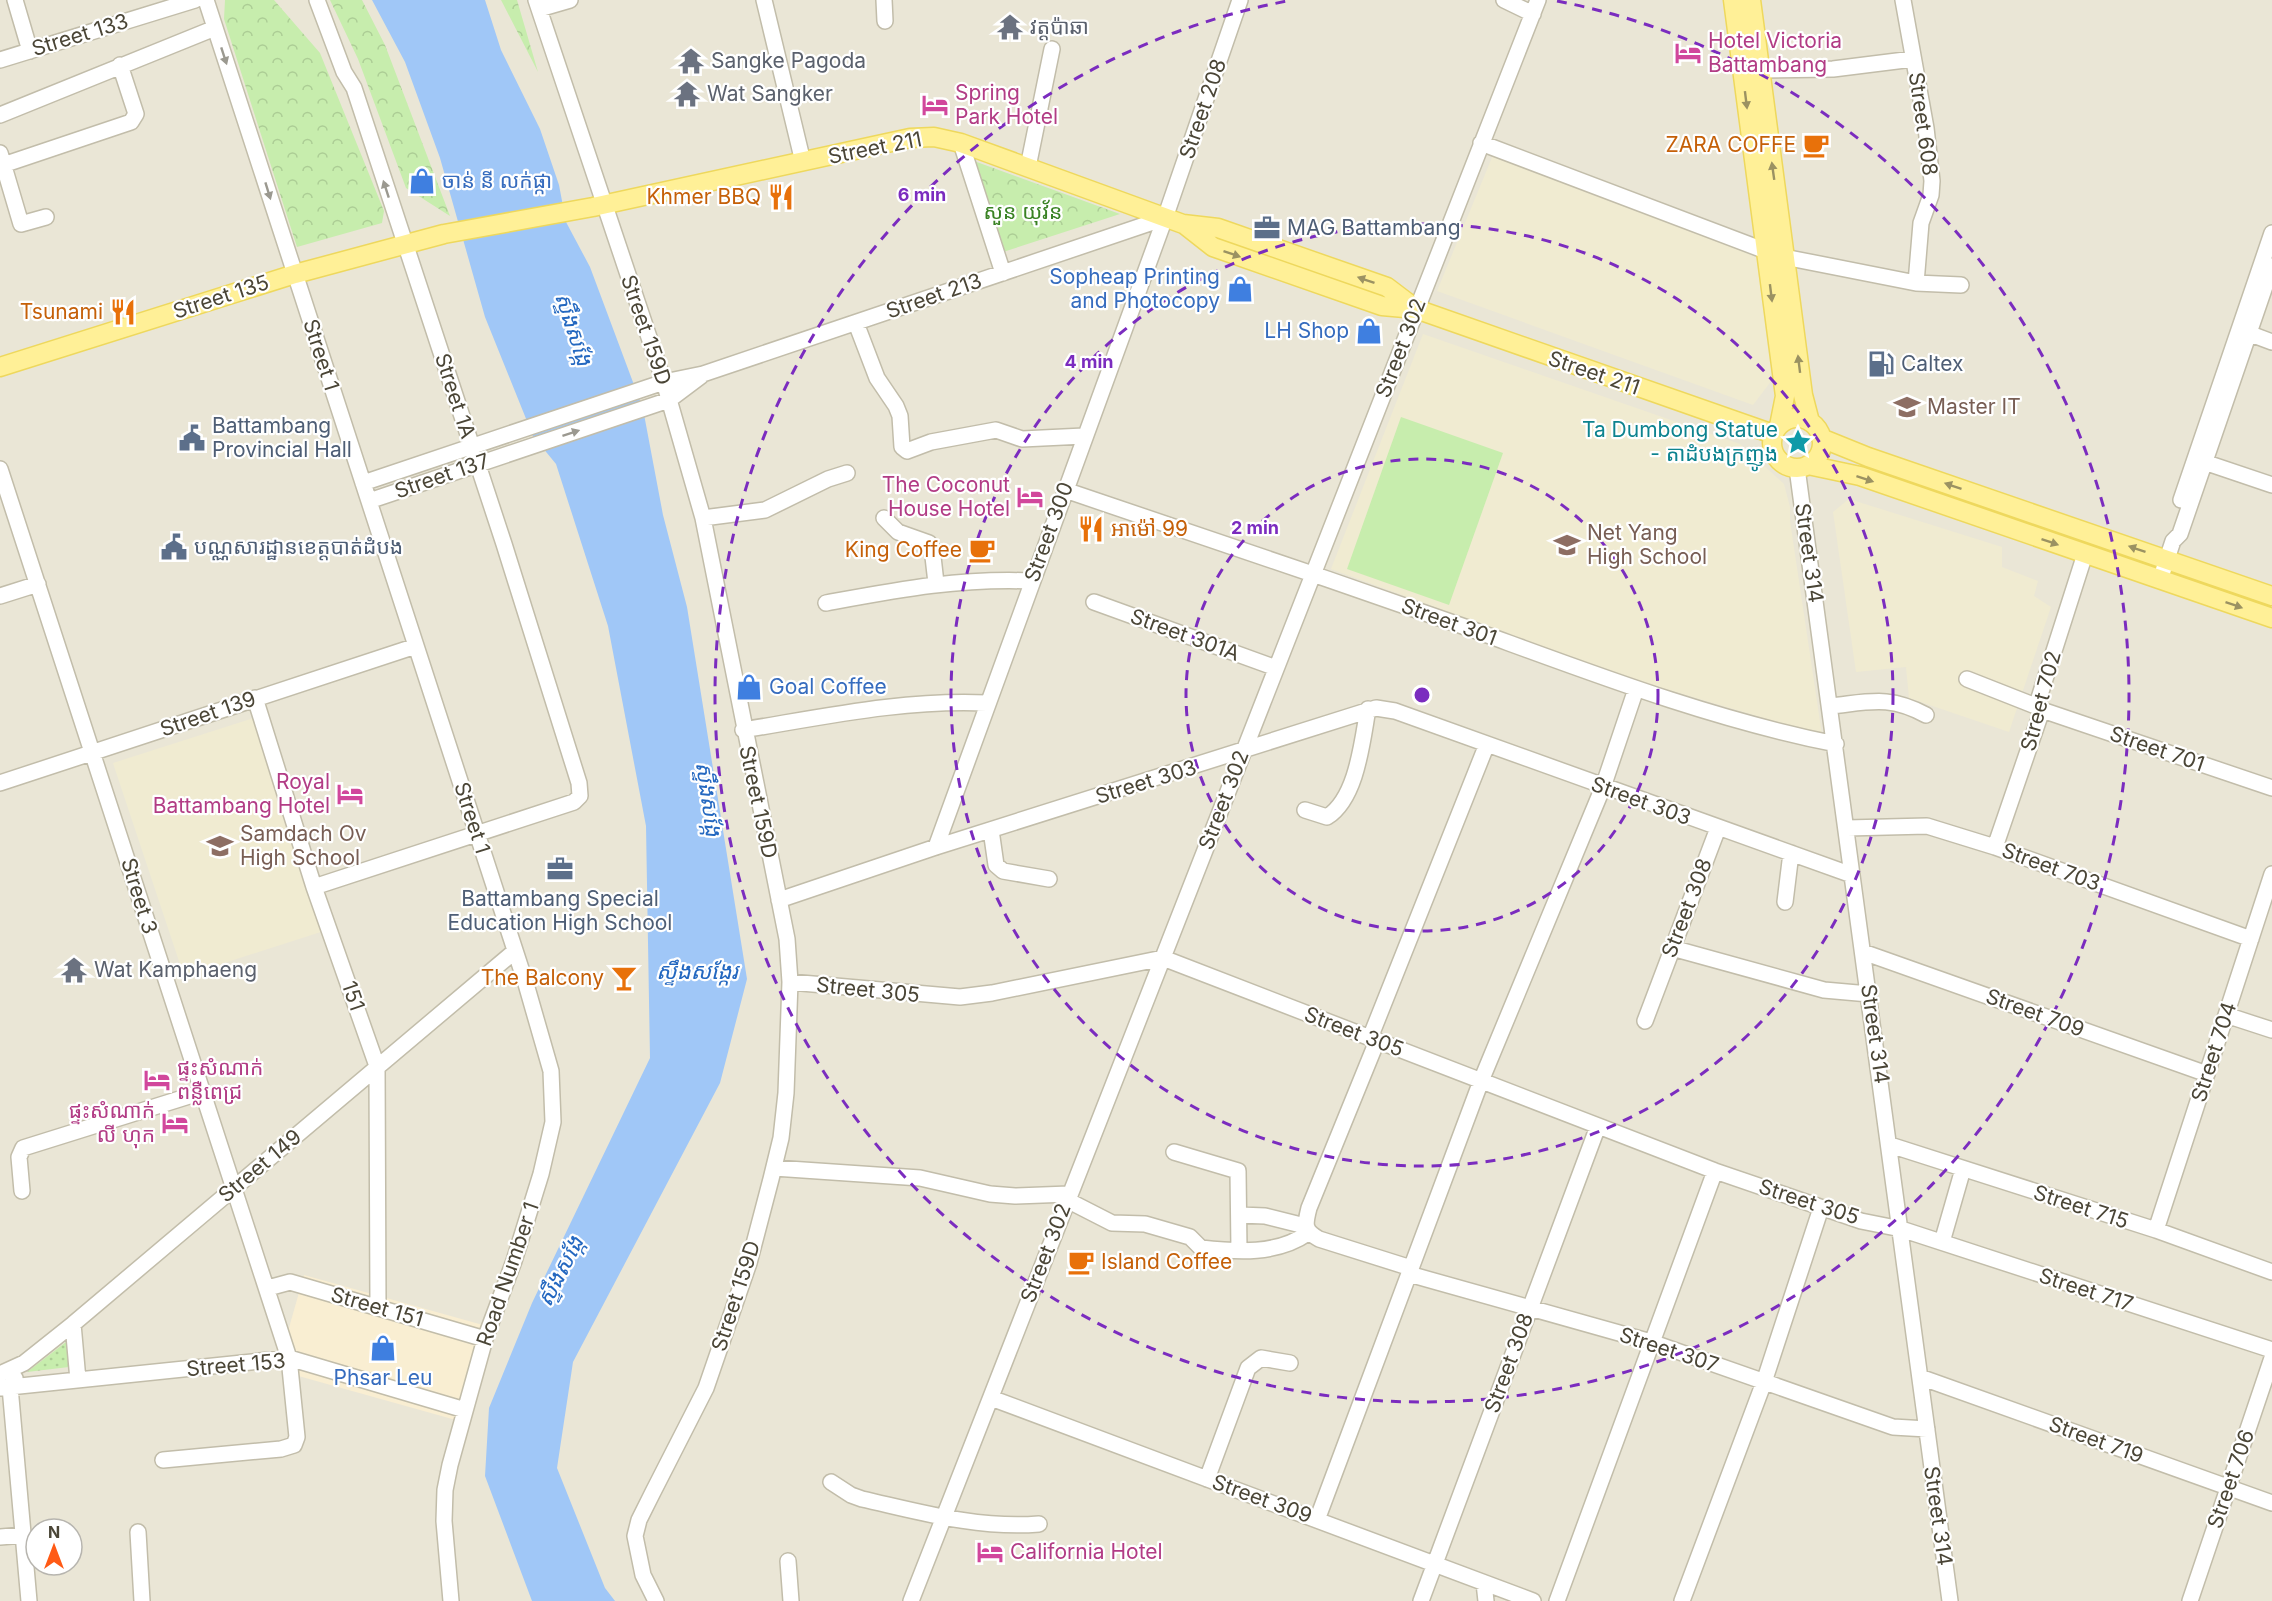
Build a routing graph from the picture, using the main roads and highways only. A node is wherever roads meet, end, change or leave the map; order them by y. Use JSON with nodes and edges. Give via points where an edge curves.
{"nodes":[{"id":1,"x":1733,"y":0,"type":"edge"},
{"id":2,"x":1751,"y":0,"type":"edge"},
{"id":3,"x":444,"y":234,"type":"joint"},
{"id":4,"x":0,"y":367,"type":"edge"},
{"id":5,"x":1810,"y":422,"type":"junction"},
{"id":6,"x":1776,"y":430,"type":"junction"},
{"id":7,"x":1821,"y":438,"type":"junction"},
{"id":8,"x":1803,"y":466,"type":"junction"},
{"id":9,"x":2272,"y":596,"type":"edge"},
{"id":10,"x":2272,"y":618,"type":"edge"}],
"edges":[{"from":1,"to":6,"type":"main road","one_way":true,"via":[[1785,396]]},
{"from":5,"to":2,"type":"main road","one_way":true,"via":[[1803,395]]},
{"from":3,"to":4,"type":"main road","name":"Street 135","via":[[295,274]]},
{"from":3,"to":6,"type":"main road","name":"Street 211","via":[[598,206],[910,138],[934,137],[961,143],[1183,224],[1218,228],[1387,287],[1416,309]]},
{"from":5,"to":6,"type":"main road","via":[[1790,419]]},
{"from":5,"to":7,"type":"main road"},
{"from":6,"to":8,"type":"main road","via":[[1774,454],[1784,464]]},
{"from":7,"to":8,"type":"main road","via":[[1820,451]]},
{"from":9,"to":7,"type":"main road","one_way":true},
{"from":8,"to":10,"type":"main road","one_way":true,"via":[[1860,477]]}]}
